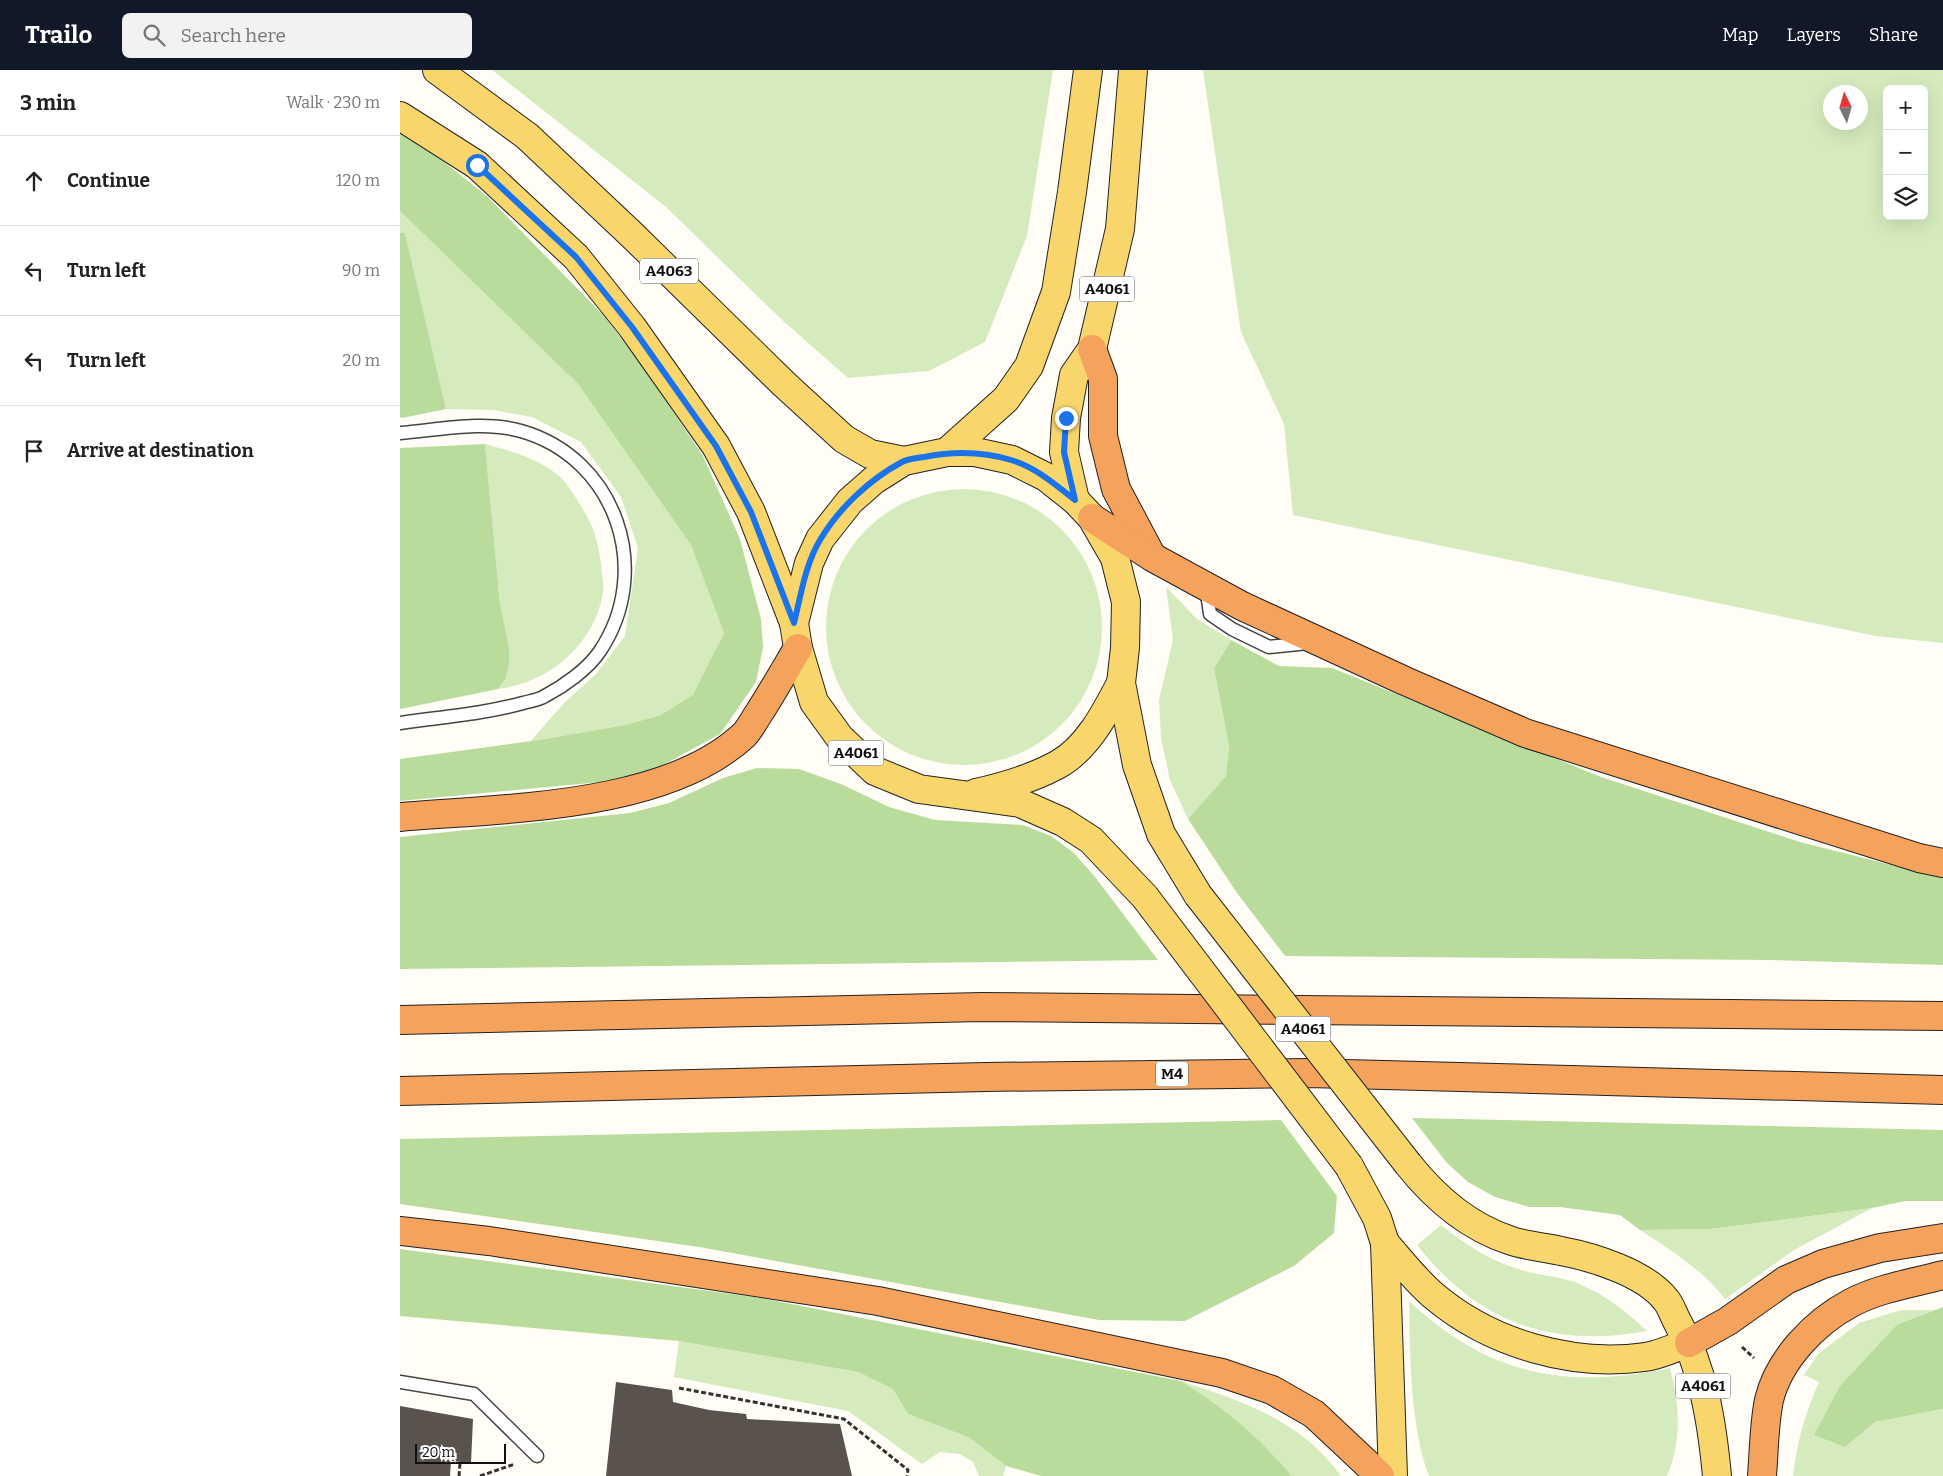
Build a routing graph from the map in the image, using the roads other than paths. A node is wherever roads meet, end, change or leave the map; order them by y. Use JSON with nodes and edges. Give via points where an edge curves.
{"nodes":[{"id":1,"x":437,"y":70,"type":"edge"},
{"id":2,"x":1088,"y":70,"type":"edge"},
{"id":3,"x":1133,"y":70,"type":"edge"},
{"id":4,"x":400,"y":116,"type":"edge"},
{"id":5,"x":1092,"y":349,"type":"junction"},
{"id":6,"x":400,"y":433,"type":"edge"},
{"id":7,"x":948,"y":452,"type":"junction"},
{"id":8,"x":904,"y":461,"type":"junction"},
{"id":9,"x":1084,"y":509,"type":"junction"},
{"id":10,"x":1152,"y":557,"type":"junction"},
{"id":11,"x":796,"y":636,"type":"junction"},
{"id":12,"x":1121,"y":683,"type":"junction"},
{"id":13,"x":400,"y":723,"type":"edge"},
{"id":14,"x":968,"y":795,"type":"junction"},
{"id":15,"x":400,"y":817,"type":"edge"},
{"id":16,"x":1943,"y":863,"type":"edge"},
{"id":17,"x":1943,"y":1016,"type":"edge"},
{"id":18,"x":400,"y":1020,"type":"edge"},
{"id":19,"x":1943,"y":1090,"type":"edge"},
{"id":20,"x":400,"y":1092,"type":"edge"},
{"id":21,"x":400,"y":1230,"type":"edge"},
{"id":22,"x":1943,"y":1238,"type":"edge"},
{"id":23,"x":1384,"y":1243,"type":"junction"},
{"id":24,"x":1943,"y":1275,"type":"edge"},
{"id":25,"x":1689,"y":1343,"type":"junction"},
{"id":26,"x":400,"y":1382,"type":"edge"},
{"id":27,"x":1712,"y":1429,"type":"junction"},
{"id":28,"x":537,"y":1456,"type":"road end"},
{"id":29,"x":1380,"y":1476,"type":"edge"},
{"id":30,"x":1393,"y":1476,"type":"edge"},
{"id":31,"x":1696,"y":1476,"type":"edge"},
{"id":32,"x":1717,"y":1476,"type":"edge"},
{"id":33,"x":1762,"y":1476,"type":"edge"}],
"edges":[{"from":1,"to":8,"type":"main road","number":"A4063","via":[[527,136],[844,439],[870,454]]},
{"from":2,"to":7,"type":"main road","number":"A4061","via":[[1056,292],[1030,366],[1006,399]]},
{"from":3,"to":5,"type":"main road","number":"A4061","via":[[1120,229]]},
{"from":4,"to":11,"type":"main road","via":[[477,165],[576,257],[632,327],[716,446],[751,512]]},
{"from":5,"to":9,"type":"main road","number":"A4061","via":[[1074,374],[1064,452]]},
{"from":5,"to":10,"type":"highway","via":[[1103,379],[1103,436],[1116,489]]},
{"from":6,"to":13,"type":"lane","via":[[488,427],[520,431],[548,442],[575,460],[596,482],[620,529],[626,555],[621,604],[613,629],[599,653],[574,678],[543,698],[503,709]]},
{"from":7,"to":8,"type":"main road","number":"A4061"},
{"from":7,"to":9,"type":"main road","number":"A4061","via":[[976,452],[1012,460],[1046,477]]},
{"from":8,"to":11,"type":"main road","number":"A4061","via":[[874,480],[850,502],[820,539],[809,563]]},
{"from":9,"to":10,"type":"highway"},
{"from":9,"to":12,"type":"main road","number":"A4061","via":[[1115,558],[1126,602]]},
{"from":10,"to":16,"type":"highway","via":[[1319,642],[1525,733]]},
{"from":11,"to":14,"type":"main road","number":"A4061","via":[[814,702],[840,738],[875,771],[919,789]]},
{"from":11,"to":15,"type":"highway","via":[[745,734],[712,758],[668,779],[569,802]]},
{"from":12,"to":14,"type":"main road","number":"A4061","via":[[1105,716],[1085,741],[1058,765],[996,789]]},
{"from":12,"to":25,"type":"main road","number":"A4061","bridge":true,"via":[[1137,765],[1161,834],[1198,895],[1428,1190],[1465,1220],[1509,1241],[1564,1251],[1619,1267],[1666,1299]]},
{"from":14,"to":23,"type":"main road","number":"A4061","bridge":true,"via":[[1020,804],[1063,822],[1091,840],[1145,897],[1349,1166],[1377,1218]]},
{"from":17,"to":18,"type":"highway","via":[[982,1007]]},
{"from":19,"to":20,"type":"highway","number":"M4","via":[[1308,1073],[986,1077]]},
{"from":21,"to":29,"type":"highway","via":[[878,1302],[1222,1372],[1272,1390],[1314,1414]]},
{"from":22,"to":25,"type":"highway","via":[[1880,1248],[1823,1264],[1786,1280],[1728,1321]]},
{"from":23,"to":25,"type":"main road","via":[[1434,1296],[1508,1340],[1554,1354],[1599,1359],[1647,1357]]},
{"from":23,"to":30,"type":"main road","number":"A4061"},
{"from":24,"to":33,"type":"highway","via":[[1852,1302],[1824,1320],[1807,1337],[1779,1374],[1769,1400]]},
{"from":25,"to":27,"type":"main road","number":"A4061"},
{"from":26,"to":28,"type":"lane","via":[[474,1394]]},
{"from":27,"to":31,"type":"main road","number":"A4061"},
{"from":27,"to":32,"type":"main road","number":"A4061"}]}
